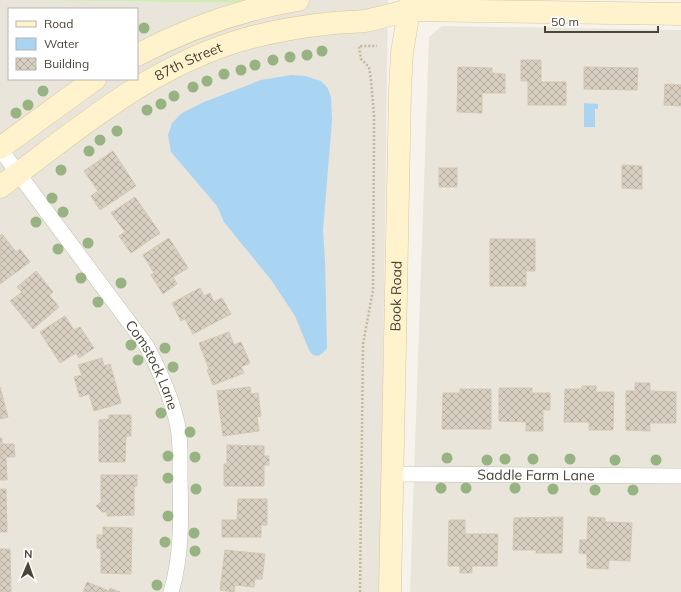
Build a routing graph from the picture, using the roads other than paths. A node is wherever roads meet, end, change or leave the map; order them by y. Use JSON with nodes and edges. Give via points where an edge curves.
{"nodes":[{"id":1,"x":298,"y":0,"type":"edge"},
{"id":2,"x":380,"y":0,"type":"edge"},
{"id":3,"x":410,"y":5,"type":"edge"},
{"id":4,"x":681,"y":14,"type":"edge"},
{"id":5,"x":138,"y":55,"type":"edge"},
{"id":6,"x":94,"y":80,"type":"edge"},
{"id":7,"x":0,"y":148,"type":"edge"},
{"id":8,"x":19,"y":173,"type":"junction"},
{"id":9,"x":0,"y":187,"type":"edge"},
{"id":10,"x":392,"y":474,"type":"junction"},
{"id":11,"x":681,"y":476,"type":"edge"},
{"id":12,"x":171,"y":592,"type":"edge"},
{"id":13,"x":390,"y":592,"type":"edge"}],
"edges":[{"from":1,"to":5,"type":"street","name":"87th Street","via":[[263,7],[197,28]]},
{"from":2,"to":3,"type":"street","name":"87th Street"},
{"from":3,"to":4,"type":"street","name":"87th Street"},
{"from":3,"to":8,"type":"street","name":"87th Street","via":[[365,20],[320,24],[245,39],[198,56],[169,69],[103,110]]},
{"from":3,"to":10,"type":"street","name":"Book Road","via":[[402,52],[400,91]]},
{"from":6,"to":7,"type":"street"},
{"from":7,"to":8,"type":"street","name":"Comstock Lane"},
{"from":8,"to":9,"type":"street","name":"87th Street"},
{"from":8,"to":12,"type":"street","name":"Comstock Lane","via":[[146,345],[167,389],[178,428],[181,521]]},
{"from":10,"to":11,"type":"street","name":"Saddle Farm Lane"},
{"from":10,"to":13,"type":"street","name":"Book Road"}]}
